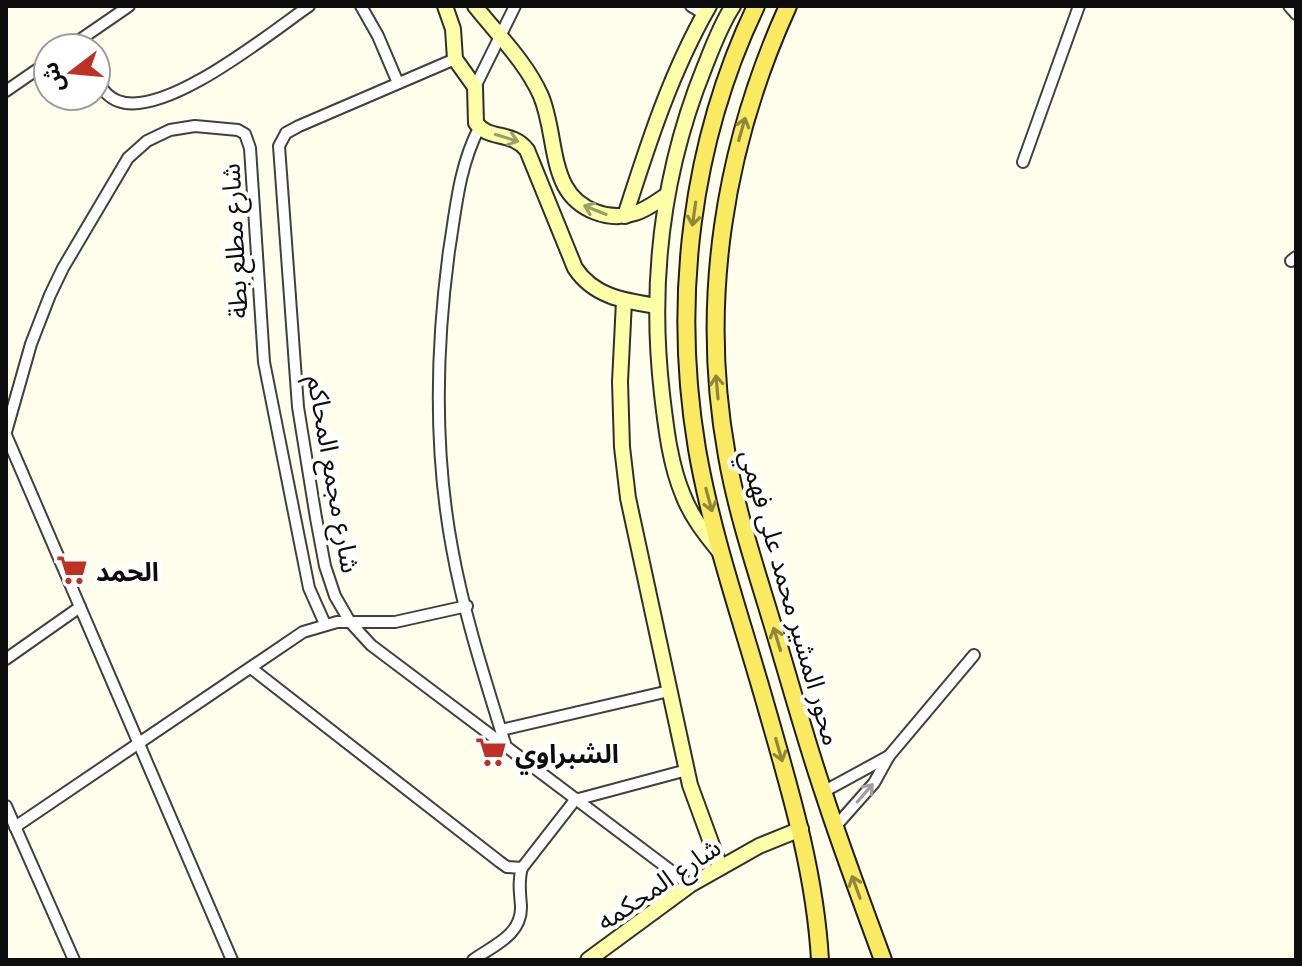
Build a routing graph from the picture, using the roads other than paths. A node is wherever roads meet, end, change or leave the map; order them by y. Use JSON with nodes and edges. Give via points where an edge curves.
{"nodes":[{"id":1,"x":129,"y":6,"type":"edge"},
{"id":2,"x":309,"y":6,"type":"edge"},
{"id":3,"x":361,"y":6,"type":"edge"},
{"id":4,"x":445,"y":6,"type":"edge"},
{"id":5,"x":475,"y":6,"type":"edge"},
{"id":6,"x":515,"y":6,"type":"edge"},
{"id":7,"x":691,"y":6,"type":"edge"},
{"id":8,"x":733,"y":6,"type":"edge"},
{"id":9,"x":756,"y":6,"type":"edge"},
{"id":10,"x":788,"y":6,"type":"edge"},
{"id":11,"x":1079,"y":6,"type":"edge"},
{"id":12,"x":1289,"y":6,"type":"edge"},
{"id":13,"x":706,"y":10,"type":"edge"},
{"id":14,"x":1296,"y":14,"type":"edge"},
{"id":15,"x":92,"y":32,"type":"edge"},
{"id":16,"x":500,"y":36,"type":"junction"},
{"id":17,"x":455,"y":59,"type":"junction"},
{"id":18,"x":32,"y":73,"type":"edge"},
{"id":19,"x":398,"y":83,"type":"junction"},
{"id":20,"x":475,"y":87,"type":"junction"},
{"id":21,"x":6,"y":91,"type":"edge"},
{"id":22,"x":112,"y":97,"type":"edge"},
{"id":23,"x":479,"y":128,"type":"junction"},
{"id":24,"x":1023,"y":162,"type":"dead end"},
{"id":25,"x":559,"y":167,"type":"junction"},
{"id":26,"x":538,"y":175,"type":"junction"},
{"id":27,"x":667,"y":195,"type":"junction"},
{"id":28,"x":625,"y":216,"type":"junction"},
{"id":29,"x":624,"y":301,"type":"junction"},
{"id":30,"x":657,"y":306,"type":"junction"},
{"id":31,"x":6,"y":434,"type":"edge"},
{"id":32,"x":725,"y":558,"type":"junction"},
{"id":33,"x":467,"y":606,"type":"junction"},
{"id":34,"x":80,"y":607,"type":"junction"},
{"id":35,"x":350,"y":622,"type":"junction"},
{"id":36,"x":325,"y":624,"type":"junction"},
{"id":37,"x":974,"y":655,"type":"dead end"},
{"id":38,"x":6,"y":659,"type":"edge"},
{"id":39,"x":251,"y":668,"type":"junction"},
{"id":40,"x":669,"y":691,"type":"junction"},
{"id":41,"x":501,"y":730,"type":"junction"},
{"id":42,"x":139,"y":744,"type":"junction"},
{"id":43,"x":506,"y":747,"type":"junction"},
{"id":44,"x":889,"y":756,"type":"junction"},
{"id":45,"x":687,"y":770,"type":"junction"},
{"id":46,"x":823,"y":792,"type":"junction"},
{"id":47,"x":575,"y":800,"type":"junction"},
{"id":48,"x":6,"y":806,"type":"edge"},
{"id":49,"x":15,"y":827,"type":"junction"},
{"id":50,"x":835,"y":827,"type":"junction"},
{"id":51,"x":801,"y":829,"type":"junction"},
{"id":52,"x":720,"y":867,"type":"junction"},
{"id":53,"x":522,"y":868,"type":"junction"},
{"id":54,"x":690,"y":885,"type":"junction"},
{"id":55,"x":74,"y":960,"type":"edge"},
{"id":56,"x":232,"y":960,"type":"edge"},
{"id":57,"x":473,"y":960,"type":"edge"},
{"id":58,"x":588,"y":960,"type":"edge"},
{"id":59,"x":820,"y":960,"type":"edge"},
{"id":60,"x":883,"y":960,"type":"edge"}],
"edges":[{"from":1,"to":15,"type":"street"},
{"from":2,"to":22,"type":"street","via":[[206,78],[130,103]]},
{"from":3,"to":19,"type":"street"},
{"from":4,"to":17,"type":"street"},
{"from":5,"to":16,"type":"street"},
{"from":6,"to":16,"type":"street"},
{"from":7,"to":13,"type":"street"},
{"from":8,"to":27,"type":"street","via":[[693,98]]},
{"from":9,"to":32,"type":"main road","name":"محور المشير محمد على فهمي","one_way":true,"via":[[706,147],[688,277],[692,416]]},
{"from":46,"to":10,"type":"main road","name":"محور المشير محمد على فهمي","one_way":true,"via":[[734,493],[715,357],[719,249],[730,179],[749,107]]},
{"from":11,"to":24,"type":"street"},
{"from":12,"to":14,"type":"street"},
{"from":13,"to":28,"type":"street","via":[[660,110]]},
{"from":16,"to":20,"type":"street"},
{"from":16,"to":25,"type":"street","via":[[542,98]]},
{"from":17,"to":19,"type":"street","name":"شارع مجمع المحاكم"},
{"from":17,"to":20,"type":"street"},
{"from":18,"to":21,"type":"street"},
{"from":19,"to":35,"type":"street","name":"شارع مجمع المحاكم","via":[[299,126],[286,133],[279,146],[302,439],[325,566]]},
{"from":20,"to":23,"type":"street"},
{"from":23,"to":26,"type":"street","one_way":true,"via":[[519,141]]},
{"from":23,"to":33,"type":"street","via":[[459,183],[441,310],[443,473],[451,546]]},
{"from":25,"to":26,"type":"street"},
{"from":28,"to":25,"type":"street","one_way":true,"via":[[598,213],[579,203],[565,187]]},
{"from":26,"to":29,"type":"street","via":[[575,268],[598,291]]},
{"from":27,"to":28,"type":"street"},
{"from":27,"to":30,"type":"street"},
{"from":29,"to":30,"type":"street"},
{"from":29,"to":40,"type":"street","via":[[622,447],[637,548]]},
{"from":30,"to":32,"type":"street","via":[[664,413],[677,479],[699,525]]},
{"from":31,"to":34,"type":"street"},
{"from":31,"to":36,"type":"street","name":"شارع مطلع بطة","via":[[50,295],[128,158],[170,130],[195,126],[245,134],[268,387],[309,588]]},
{"from":32,"to":51,"type":"main road","name":"محور المشير محمد على فهمي","one_way":true},
{"from":33,"to":35,"type":"street","via":[[395,622]]},
{"from":33,"to":41,"type":"street"},
{"from":34,"to":38,"type":"street"},
{"from":34,"to":42,"type":"street"},
{"from":35,"to":36,"type":"street"},
{"from":35,"to":43,"type":"street","name":"شارع مجمع المحاكم","via":[[371,645]]},
{"from":36,"to":39,"type":"street","via":[[303,632]]},
{"from":37,"to":44,"type":"street"},
{"from":39,"to":42,"type":"street"},
{"from":39,"to":53,"type":"street","via":[[500,862]]},
{"from":40,"to":41,"type":"street"},
{"from":40,"to":45,"type":"street"},
{"from":41,"to":43,"type":"street"},
{"from":42,"to":49,"type":"street"},
{"from":42,"to":56,"type":"street"},
{"from":43,"to":47,"type":"street","name":"شارع مجمع المحاكم"},
{"from":44,"to":46,"type":"street"},
{"from":50,"to":44,"type":"street","one_way":true,"via":[[874,783]]},
{"from":45,"to":47,"type":"street"},
{"from":45,"to":52,"type":"street"},
{"from":46,"to":50,"type":"main road","name":"محور المشير محمد على فهمي"},
{"from":47,"to":53,"type":"street"},
{"from":47,"to":54,"type":"street","name":"شارع مجمع المحاكم"},
{"from":48,"to":49,"type":"street"},
{"from":49,"to":55,"type":"street"},
{"from":60,"to":50,"type":"main road","name":"محور المشير محمد على فهمي","one_way":true},
{"from":51,"to":52,"type":"street","name":"شارع المحكمه"},
{"from":51,"to":59,"type":"main road","name":"محور المشير محمد على فهمي"},
{"from":52,"to":54,"type":"street","name":"شارع المحكمه"},
{"from":53,"to":57,"type":"street","via":[[516,930]]},
{"from":54,"to":58,"type":"street","name":"شارع المحكمه"}]}
